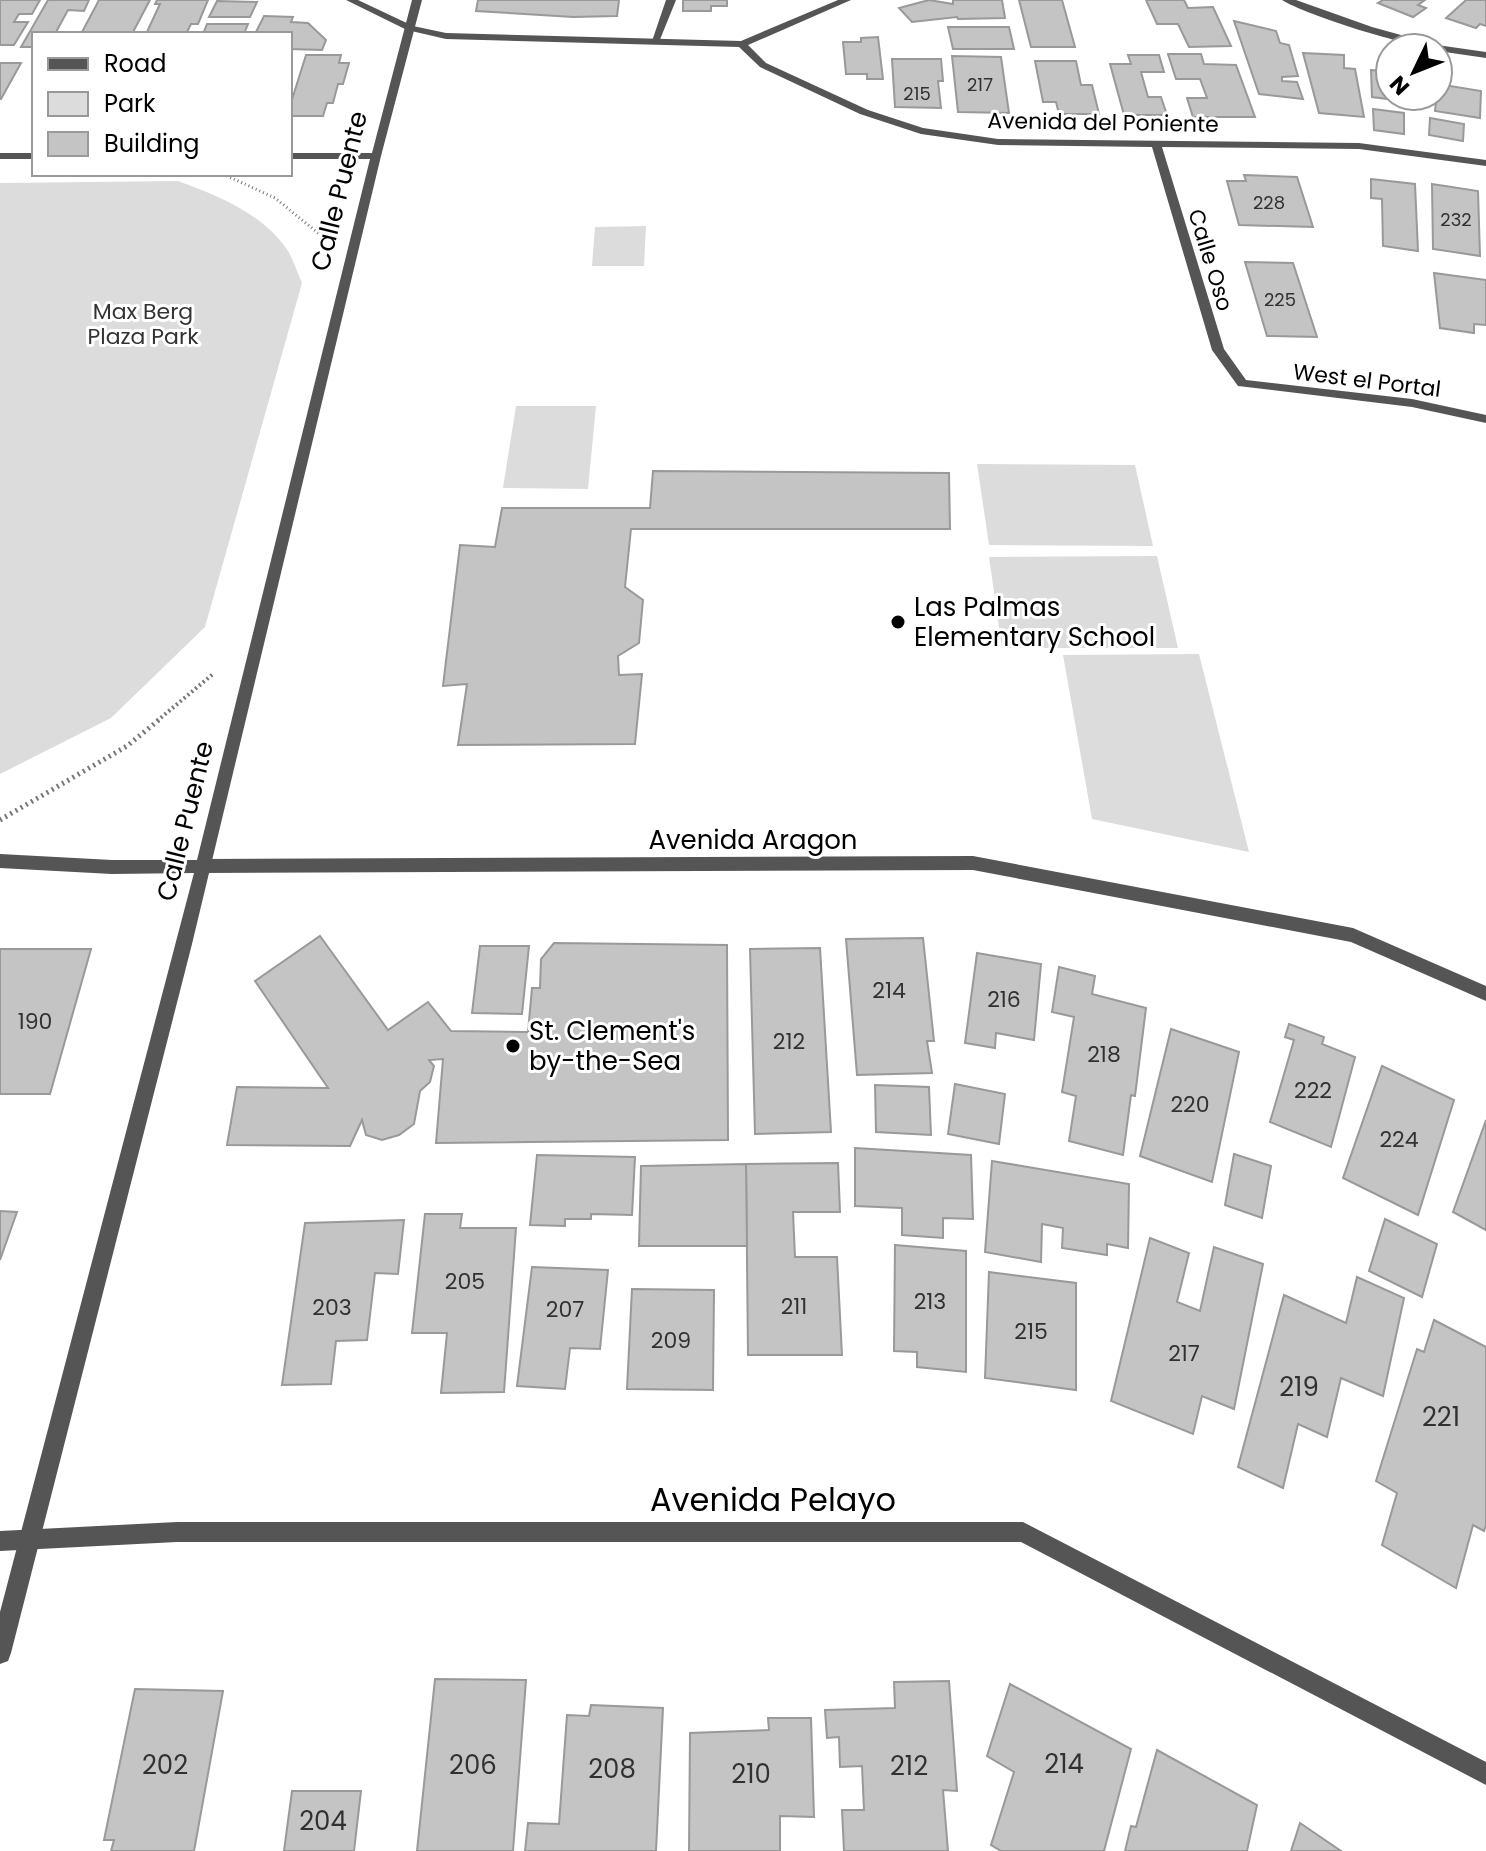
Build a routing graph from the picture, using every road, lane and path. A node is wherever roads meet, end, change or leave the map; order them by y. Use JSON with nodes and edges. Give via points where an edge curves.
{"nodes":[{"id":1,"x":351,"y":0,"type":"edge"},
{"id":2,"x":417,"y":0,"type":"edge"},
{"id":3,"x":671,"y":0,"type":"edge"},
{"id":4,"x":846,"y":0,"type":"edge"},
{"id":5,"x":1287,"y":0,"type":"edge"},
{"id":6,"x":410,"y":28,"type":"junction"},
{"id":7,"x":1380,"y":32,"type":"edge"},
{"id":8,"x":654,"y":42,"type":"junction"},
{"id":9,"x":742,"y":44,"type":"junction"},
{"id":10,"x":1454,"y":50,"type":"edge"},
{"id":11,"x":1486,"y":55,"type":"edge"},
{"id":12,"x":1156,"y":143,"type":"junction"},
{"id":13,"x":0,"y":156,"type":"edge"},
{"id":14,"x":32,"y":156,"type":"edge"},
{"id":15,"x":292,"y":156,"type":"edge"},
{"id":16,"x":376,"y":156,"type":"junction"},
{"id":17,"x":1486,"y":163,"type":"edge"},
{"id":18,"x":227,"y":176,"type":"edge"},
{"id":19,"x":348,"y":269,"type":"junction"},
{"id":20,"x":1242,"y":383,"type":"joint"},
{"id":21,"x":1486,"y":419,"type":"edge"},
{"id":22,"x":258,"y":639,"type":"junction"},
{"id":23,"x":0,"y":820,"type":"edge"},
{"id":24,"x":0,"y":861,"type":"edge"},
{"id":25,"x":202,"y":866,"type":"junction"},
{"id":26,"x":1486,"y":994,"type":"edge"},
{"id":27,"x":0,"y":1541,"type":"edge"},
{"id":28,"x":28,"y":1541,"type":"junction"},
{"id":29,"x":0,"y":1653,"type":"edge"},
{"id":30,"x":1486,"y":1774,"type":"edge"}],
"edges":[{"from":1,"to":6,"type":"street"},
{"from":2,"to":6,"type":"street","name":"Calle Puente"},
{"from":3,"to":8,"type":"street"},
{"from":4,"to":9,"type":"street"},
{"from":5,"to":7,"type":"street"},
{"from":6,"to":8,"type":"street","via":[[446,36]]},
{"from":6,"to":16,"type":"street","name":"Calle Puente"},
{"from":8,"to":9,"type":"street"},
{"from":9,"to":12,"type":"street","name":"Avenida del Poniente","via":[[763,65],[864,112],[921,131],[998,142]]},
{"from":10,"to":11,"type":"street"},
{"from":12,"to":17,"type":"street","name":"Avenida del Poniente","via":[[1359,146]]},
{"from":12,"to":20,"type":"street","name":"Calle Oso","via":[[1218,350]]},
{"from":13,"to":14,"type":"street"},
{"from":15,"to":16,"type":"street"},
{"from":16,"to":19,"type":"street","name":"Calle Puente"},
{"from":18,"to":19,"type":"path","via":[[275,198],[320,234]]},
{"from":19,"to":22,"type":"street","name":"Calle Puente"},
{"from":20,"to":21,"type":"street","name":"West el Portal","via":[[1412,403]]},
{"from":22,"to":23,"type":"path","via":[[127,746]]},
{"from":22,"to":25,"type":"street","name":"Calle Puente"},
{"from":24,"to":25,"type":"street","name":"Avenida Aragon"},
{"from":25,"to":26,"type":"street","name":"Avenida Aragon","via":[[973,863],[1353,935]]},
{"from":25,"to":28,"type":"street","name":"Calle Puente"},
{"from":27,"to":28,"type":"street","name":"Avenida Pelayo"},
{"from":28,"to":29,"type":"street","name":"Calle Puente"},
{"from":28,"to":30,"type":"street","name":"Avenida Pelayo","via":[[177,1532],[1023,1532]]}]}
